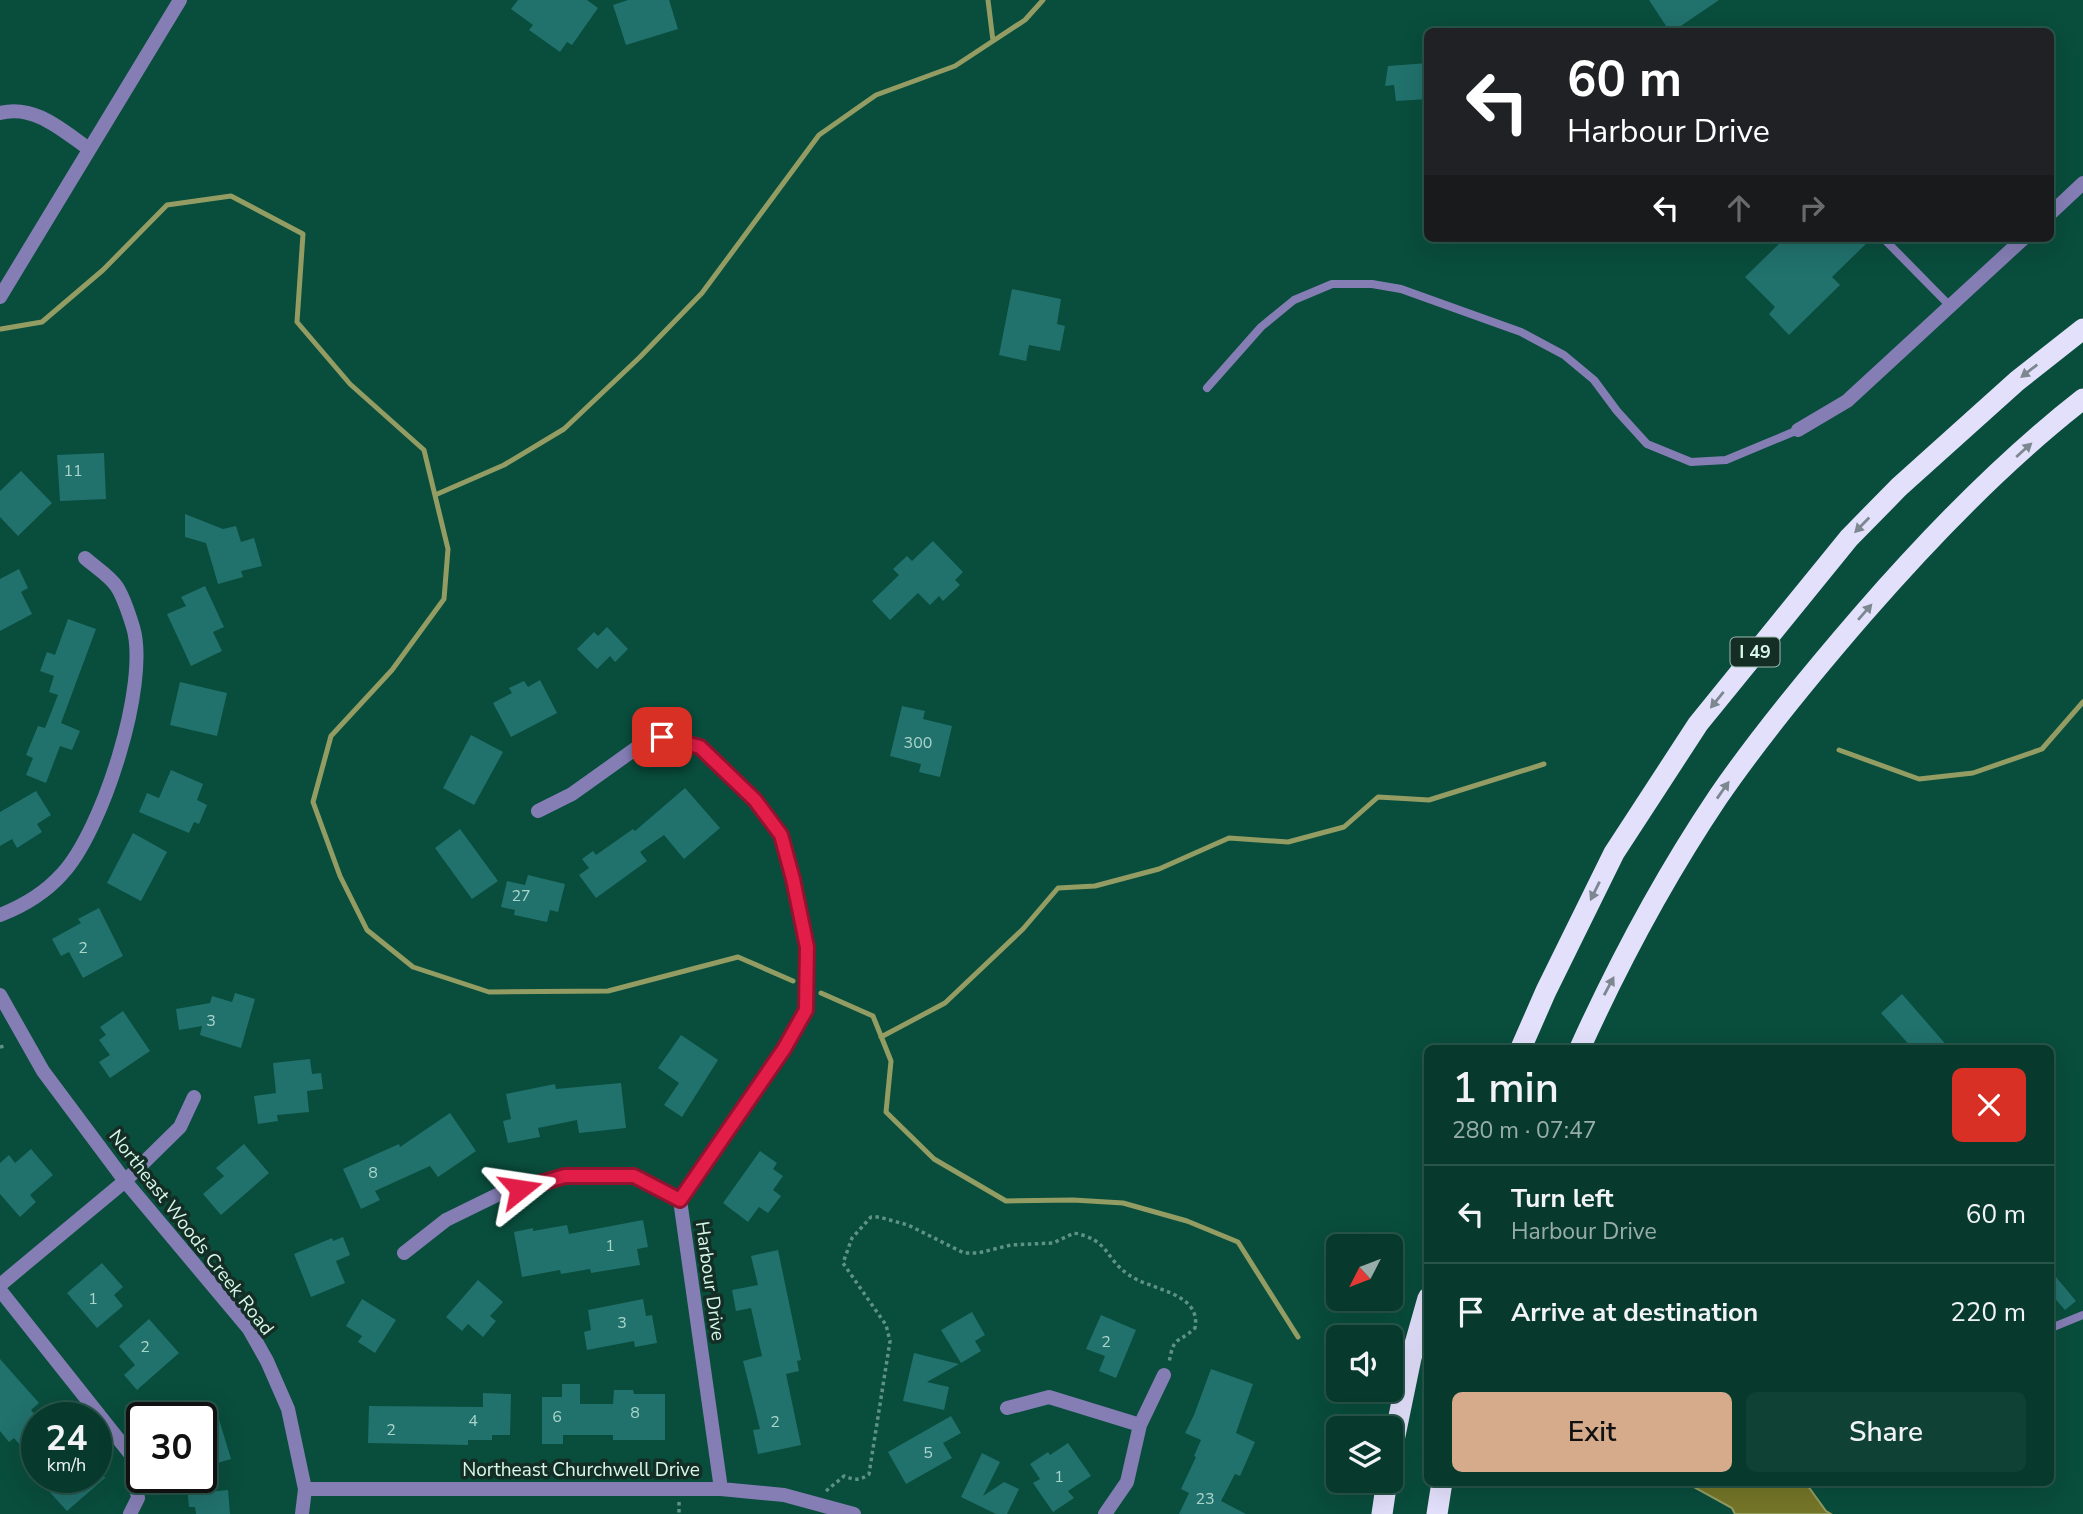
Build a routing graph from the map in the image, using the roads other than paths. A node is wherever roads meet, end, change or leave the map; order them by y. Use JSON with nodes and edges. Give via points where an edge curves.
{"nodes":[{"id":1,"x":180,"y":0,"type":"edge"},
{"id":2,"x":0,"y":113,"type":"edge"},
{"id":3,"x":89,"y":149,"type":"junction"},
{"id":4,"x":2083,"y":183,"type":"edge"},
{"id":5,"x":2054,"y":210,"type":"edge"},
{"id":6,"x":1887,"y":242,"type":"edge"},
{"id":7,"x":2020,"y":242,"type":"edge"},
{"id":8,"x":0,"y":297,"type":"edge"},
{"id":9,"x":1950,"y":306,"type":"junction"},
{"id":10,"x":2083,"y":329,"type":"edge"},
{"id":11,"x":1207,"y":388,"type":"dead end"},
{"id":12,"x":2083,"y":399,"type":"edge"},
{"id":13,"x":1798,"y":430,"type":"joint"},
{"id":14,"x":85,"y":558,"type":"dead end"},
{"id":15,"x":538,"y":811,"type":"dead end"},
{"id":16,"x":0,"y":915,"type":"edge"},
{"id":17,"x":0,"y":995,"type":"edge"},
{"id":18,"x":1522,"y":1045,"type":"edge"},
{"id":19,"x":1581,"y":1045,"type":"edge"},
{"id":20,"x":194,"y":1097,"type":"dead end"},
{"id":21,"x":125,"y":1181,"type":"junction"},
{"id":22,"x":680,"y":1200,"type":"junction"},
{"id":23,"x":404,"y":1253,"type":"dead end"},
{"id":24,"x":0,"y":1285,"type":"edge"},
{"id":25,"x":0,"y":1290,"type":"edge"},
{"id":26,"x":1424,"y":1312,"type":"edge"},
{"id":27,"x":2083,"y":1315,"type":"edge"},
{"id":28,"x":2054,"y":1327,"type":"edge"},
{"id":29,"x":1164,"y":1375,"type":"road end"},
{"id":30,"x":1007,"y":1408,"type":"dead end"},
{"id":31,"x":1399,"y":1416,"type":"edge"},
{"id":32,"x":1140,"y":1425,"type":"junction"},
{"id":33,"x":1441,"y":1486,"type":"edge"},
{"id":34,"x":305,"y":1489,"type":"junction"},
{"id":35,"x":721,"y":1489,"type":"junction"},
{"id":36,"x":1385,"y":1493,"type":"edge"},
{"id":37,"x":130,"y":1514,"type":"edge"},
{"id":38,"x":302,"y":1514,"type":"edge"},
{"id":39,"x":854,"y":1514,"type":"edge"},
{"id":40,"x":1105,"y":1514,"type":"edge"},
{"id":41,"x":1382,"y":1514,"type":"edge"},
{"id":42,"x":1437,"y":1514,"type":"edge"}],
"edges":[{"from":1,"to":3,"type":"street"},
{"from":2,"to":3,"type":"street","via":[[22,111],[39,116]]},
{"from":3,"to":8,"type":"street"},
{"from":4,"to":5,"type":"street"},
{"from":6,"to":9,"type":"lane"},
{"from":7,"to":9,"type":"street"},
{"from":9,"to":13,"type":"street","via":[[1847,401]]},
{"from":10,"to":18,"type":"highway","number":"I 49","one_way":true,"via":[[2017,381],[1849,538],[1698,724],[1614,853]]},
{"from":11,"to":13,"type":"lane","via":[[1261,327],[1294,300],[1332,284],[1372,284],[1401,289],[1521,332],[1564,355],[1594,380],[1647,444],[1691,463],[1726,460]]},
{"from":19,"to":12,"type":"highway","one_way":true,"via":[[1679,860],[1761,738],[1896,576],[1964,505]]},
{"from":14,"to":16,"type":"street","via":[[117,586],[134,629],[136,681],[124,738],[94,826],[63,874],[24,906]]},
{"from":15,"to":22,"type":"street","name":"Harbour Drive","via":[[572,794],[635,749],[662,737],[700,747],[755,800],[781,835],[807,947],[806,1010]]},
{"from":17,"to":21,"type":"street","name":"Northeast Woods Creek Road","via":[[43,1071]]},
{"from":20,"to":21,"type":"street","via":[[180,1127]]},
{"from":21,"to":24,"type":"street"},
{"from":21,"to":34,"type":"street","name":"Northeast Woods Creek Road","via":[[249,1329],[288,1409]]},
{"from":22,"to":23,"type":"street","via":[[634,1176],[565,1176],[476,1205],[446,1220]]},
{"from":22,"to":35,"type":"street","name":"Harbour Drive"},
{"from":25,"to":37,"type":"street","via":[[131,1455],[138,1498]]},
{"from":26,"to":31,"type":"highway"},
{"from":27,"to":28,"type":"lane"},
{"from":29,"to":32,"type":"street"},
{"from":30,"to":32,"type":"street","via":[[1049,1397]]},
{"from":32,"to":40,"type":"street","via":[[1126,1482]]},
{"from":33,"to":42,"type":"highway"},
{"from":34,"to":35,"type":"street","name":"Northeast Churchwell Drive"},
{"from":34,"to":38,"type":"street","name":"Northeast Woods Creek Road"},
{"from":35,"to":39,"type":"street","name":"Northeast Churchwell Drive","via":[[784,1495]]},
{"from":36,"to":41,"type":"highway"}]}
